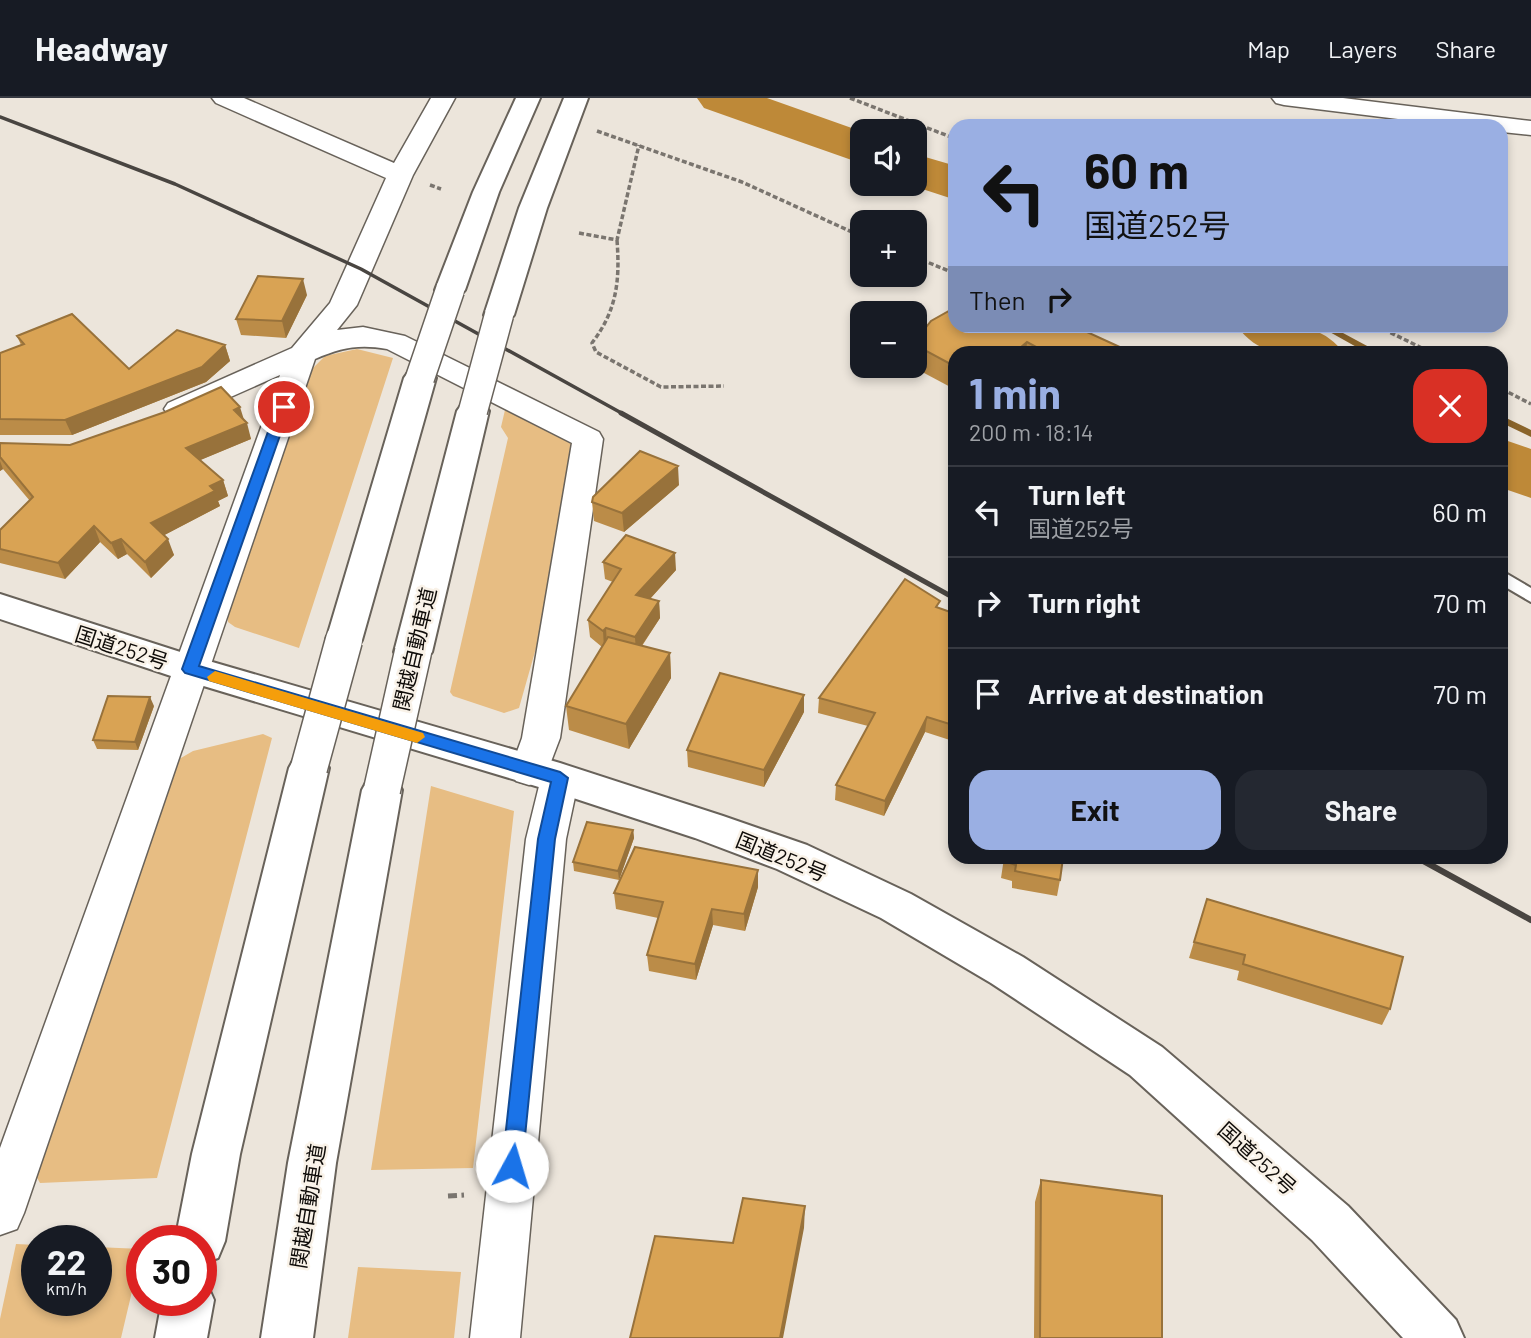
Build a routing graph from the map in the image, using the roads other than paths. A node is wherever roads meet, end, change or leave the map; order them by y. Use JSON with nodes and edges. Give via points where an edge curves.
{"nodes":[{"id":1,"x":224,"y":98,"type":"edge"},
{"id":2,"x":443,"y":98,"type":"edge"},
{"id":3,"x":1284,"y":98,"type":"edge"},
{"id":4,"x":527,"y":99,"type":"edge"},
{"id":5,"x":579,"y":114,"type":"edge"},
{"id":6,"x":1457,"y":119,"type":"edge"},
{"id":7,"x":1508,"y":125,"type":"edge"},
{"id":8,"x":1531,"y":128,"type":"edge"},
{"id":9,"x":400,"y":175,"type":"junction"},
{"id":10,"x":302,"y":355,"type":"junction"},
{"id":11,"x":158,"y":418,"type":"edge"},
{"id":12,"x":1508,"y":582,"type":"edge"},
{"id":13,"x":1531,"y":596,"type":"edge"},
{"id":14,"x":0,"y":606,"type":"edge"},
{"id":15,"x":190,"y":669,"type":"junction"},
{"id":16,"x":544,"y":775,"type":"junction"},
{"id":17,"x":0,"y":1213,"type":"edge"},
{"id":18,"x":203,"y":1225,"type":"edge"},
{"id":19,"x":185,"y":1316,"type":"edge"},
{"id":20,"x":181,"y":1338,"type":"edge"},
{"id":21,"x":287,"y":1338,"type":"edge"},
{"id":22,"x":495,"y":1338,"type":"edge"},
{"id":23,"x":1438,"y":1338,"type":"edge"}],
"edges":[{"from":1,"to":9,"type":"street"},
{"from":2,"to":9,"type":"street"},
{"from":3,"to":6,"type":"street"},
{"from":4,"to":18,"type":"highway","bridge":true,"via":[[450,290],[383,497],[309,768]]},
{"from":5,"to":21,"type":"highway","name":"関越自動車道","bridge":true,"via":[[533,208],[499,315],[413,652],[382,790],[312,1163]]},
{"from":7,"to":8,"type":"street"},
{"from":9,"to":10,"type":"street","via":[[343,305]]},
{"from":10,"to":11,"type":"street"},
{"from":10,"to":15,"type":"street"},
{"from":10,"to":16,"type":"street","via":[[337,339],[363,336],[395,342],[588,439],[541,738]]},
{"from":12,"to":13,"type":"lane"},
{"from":14,"to":15,"type":"highway","name":"国道252号"},
{"from":15,"to":16,"type":"highway","name":"国道252号"},
{"from":15,"to":17,"type":"street"},
{"from":16,"to":22,"type":"street","via":[[546,839]]},
{"from":16,"to":23,"type":"highway","name":"国道252号","via":[[792,857],[895,906],[1007,970],[1146,1061],[1177,1087],[1329,1223]]},
{"from":19,"to":20,"type":"highway"}]}
